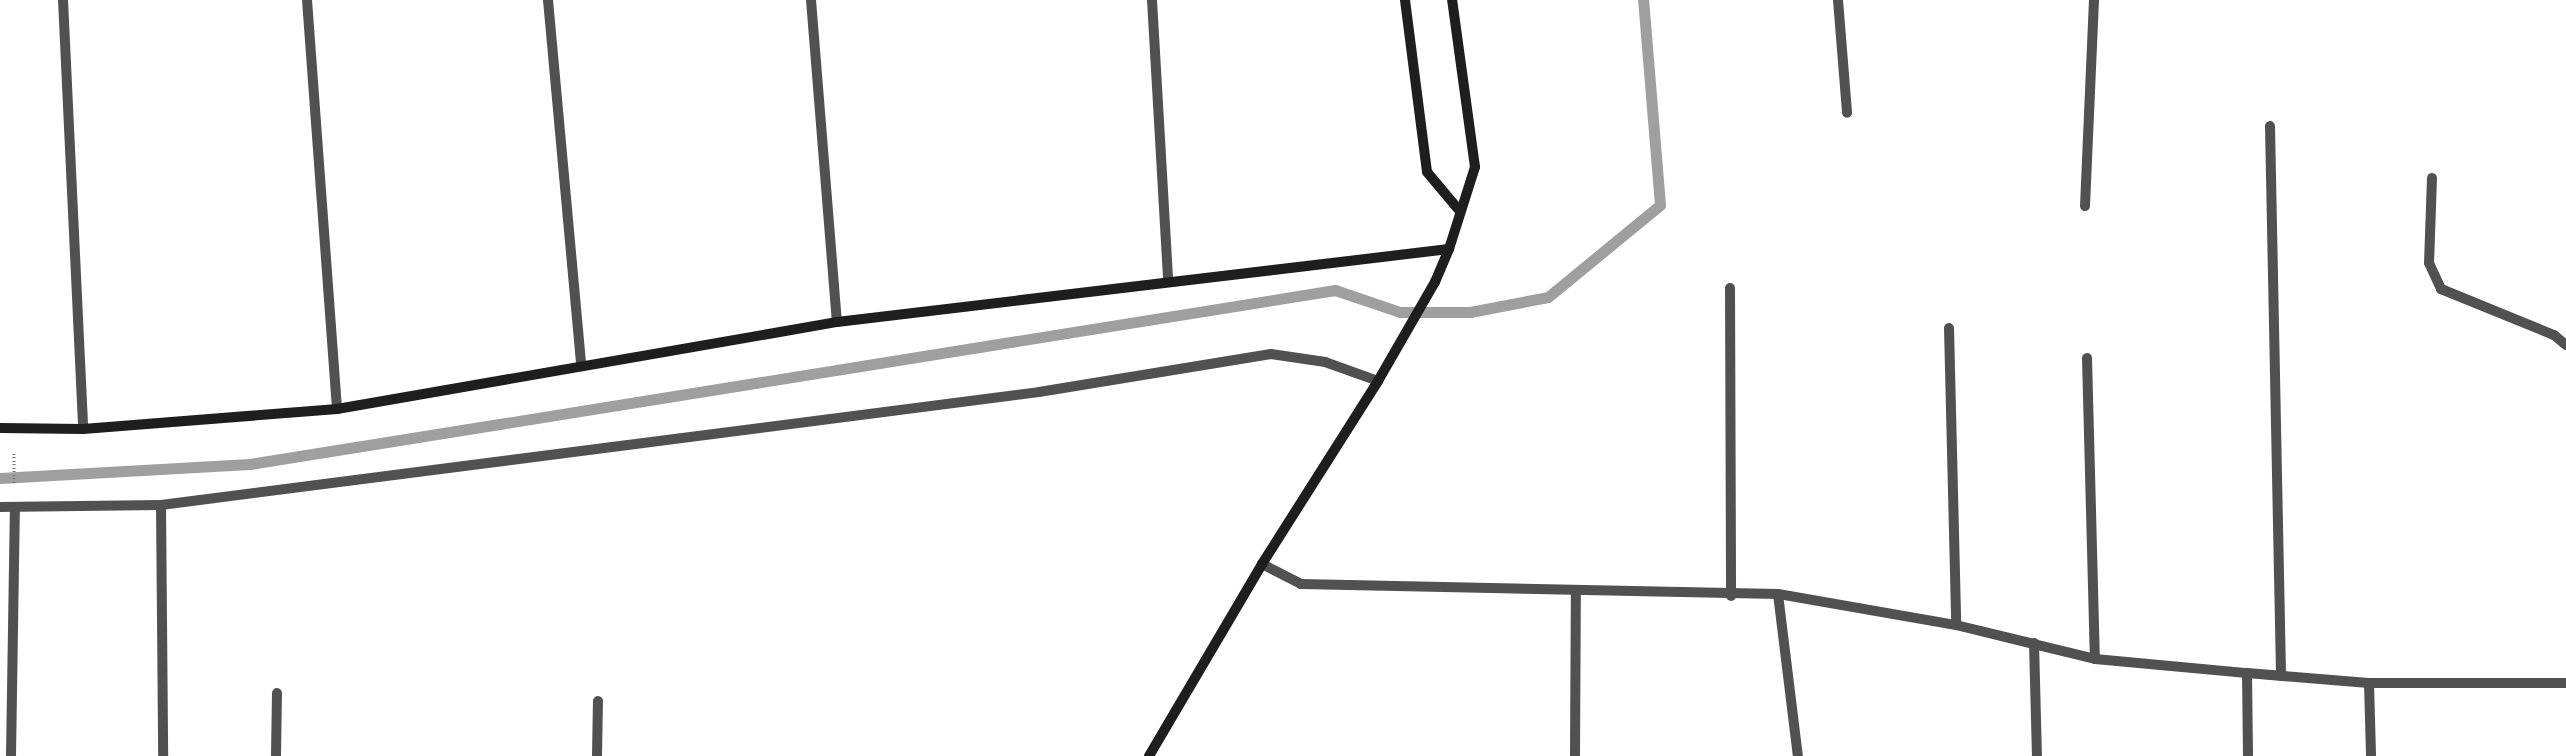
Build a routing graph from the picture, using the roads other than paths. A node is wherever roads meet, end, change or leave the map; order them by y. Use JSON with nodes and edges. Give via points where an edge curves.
{"nodes":[{"id":1,"x":63,"y":0,"type":"edge"},
{"id":2,"x":307,"y":0,"type":"edge"},
{"id":3,"x":548,"y":0,"type":"edge"},
{"id":4,"x":812,"y":0,"type":"edge"},
{"id":5,"x":1152,"y":0,"type":"edge"},
{"id":6,"x":1405,"y":0,"type":"edge"},
{"id":7,"x":1452,"y":0,"type":"edge"},
{"id":8,"x":1838,"y":0,"type":"edge"},
{"id":9,"x":2094,"y":0,"type":"edge"},
{"id":10,"x":1847,"y":113,"type":"dead end"},
{"id":11,"x":2270,"y":126,"type":"dead end"},
{"id":12,"x":2432,"y":178,"type":"dead end"},
{"id":13,"x":2085,"y":206,"type":"dead end"},
{"id":14,"x":1458,"y":209,"type":"junction"},
{"id":15,"x":1448,"y":249,"type":"junction"},
{"id":16,"x":1168,"y":280,"type":"junction"},
{"id":17,"x":1730,"y":288,"type":"dead end"},
{"id":18,"x":837,"y":322,"type":"junction"},
{"id":19,"x":1949,"y":328,"type":"dead end"},
{"id":20,"x":2566,"y":345,"type":"edge"},
{"id":21,"x":2087,"y":358,"type":"dead end"},
{"id":22,"x":581,"y":364,"type":"junction"},
{"id":23,"x":1378,"y":381,"type":"junction"},
{"id":24,"x":337,"y":409,"type":"junction"},
{"id":25,"x":0,"y":428,"type":"edge"},
{"id":26,"x":83,"y":429,"type":"junction"},
{"id":27,"x":161,"y":505,"type":"junction"},
{"id":28,"x":0,"y":507,"type":"edge"},
{"id":29,"x":15,"y":507,"type":"junction"},
{"id":30,"x":1262,"y":564,"type":"junction"},
{"id":31,"x":1576,"y":590,"type":"junction"},
{"id":32,"x":1778,"y":594,"type":"junction"},
{"id":33,"x":1730,"y":596,"type":"junction"},
{"id":34,"x":1956,"y":625,"type":"junction"},
{"id":35,"x":2034,"y":643,"type":"junction"},
{"id":36,"x":2094,"y":659,"type":"junction"},
{"id":37,"x":2247,"y":673,"type":"junction"},
{"id":38,"x":2281,"y":676,"type":"junction"},
{"id":39,"x":2368,"y":683,"type":"junction"},
{"id":40,"x":2566,"y":683,"type":"edge"},
{"id":41,"x":277,"y":693,"type":"dead end"},
{"id":42,"x":598,"y":700,"type":"dead end"},
{"id":43,"x":11,"y":756,"type":"edge"},
{"id":44,"x":163,"y":756,"type":"edge"},
{"id":45,"x":276,"y":756,"type":"edge"},
{"id":46,"x":597,"y":756,"type":"edge"},
{"id":47,"x":1150,"y":756,"type":"edge"},
{"id":48,"x":1575,"y":756,"type":"edge"},
{"id":49,"x":1798,"y":756,"type":"edge"},
{"id":50,"x":2037,"y":756,"type":"edge"},
{"id":51,"x":2248,"y":756,"type":"edge"},
{"id":52,"x":2371,"y":756,"type":"edge"}],
"edges":[{"from":1,"to":26,"type":"street"},
{"from":2,"to":24,"type":"street"},
{"from":3,"to":22,"type":"street"},
{"from":4,"to":18,"type":"street"},
{"from":5,"to":16,"type":"street"},
{"from":6,"to":14,"type":"street","via":[[1428,172]]},
{"from":7,"to":14,"type":"street","via":[[1475,167]]},
{"from":8,"to":10,"type":"street"},
{"from":9,"to":13,"type":"street"},
{"from":11,"to":38,"type":"street"},
{"from":12,"to":20,"type":"street","via":[[2429,263],[2441,289],[2554,335]]},
{"from":14,"to":15,"type":"street"},
{"from":15,"to":16,"type":"street"},
{"from":15,"to":23,"type":"street","via":[[1425,299]]},
{"from":16,"to":18,"type":"street"},
{"from":17,"to":33,"type":"street"},
{"from":18,"to":22,"type":"street"},
{"from":19,"to":34,"type":"street"},
{"from":21,"to":36,"type":"street"},
{"from":22,"to":24,"type":"street"},
{"from":23,"to":27,"type":"street","via":[[1325,362],[1271,354],[1039,392]]},
{"from":23,"to":30,"type":"street"},
{"from":24,"to":26,"type":"street"},
{"from":25,"to":26,"type":"street"},
{"from":27,"to":29,"type":"street"},
{"from":27,"to":44,"type":"street"},
{"from":28,"to":29,"type":"street"},
{"from":29,"to":43,"type":"street"},
{"from":30,"to":31,"type":"street","via":[[1302,584]]},
{"from":30,"to":47,"type":"street"},
{"from":31,"to":33,"type":"street"},
{"from":31,"to":48,"type":"street"},
{"from":32,"to":33,"type":"street"},
{"from":32,"to":34,"type":"street"},
{"from":32,"to":49,"type":"street"},
{"from":34,"to":35,"type":"street"},
{"from":35,"to":36,"type":"street"},
{"from":35,"to":50,"type":"street"},
{"from":36,"to":37,"type":"street"},
{"from":37,"to":38,"type":"street"},
{"from":37,"to":51,"type":"street"},
{"from":38,"to":39,"type":"street"},
{"from":39,"to":40,"type":"street"},
{"from":39,"to":52,"type":"street"},
{"from":41,"to":45,"type":"street"},
{"from":42,"to":46,"type":"street"}]}
